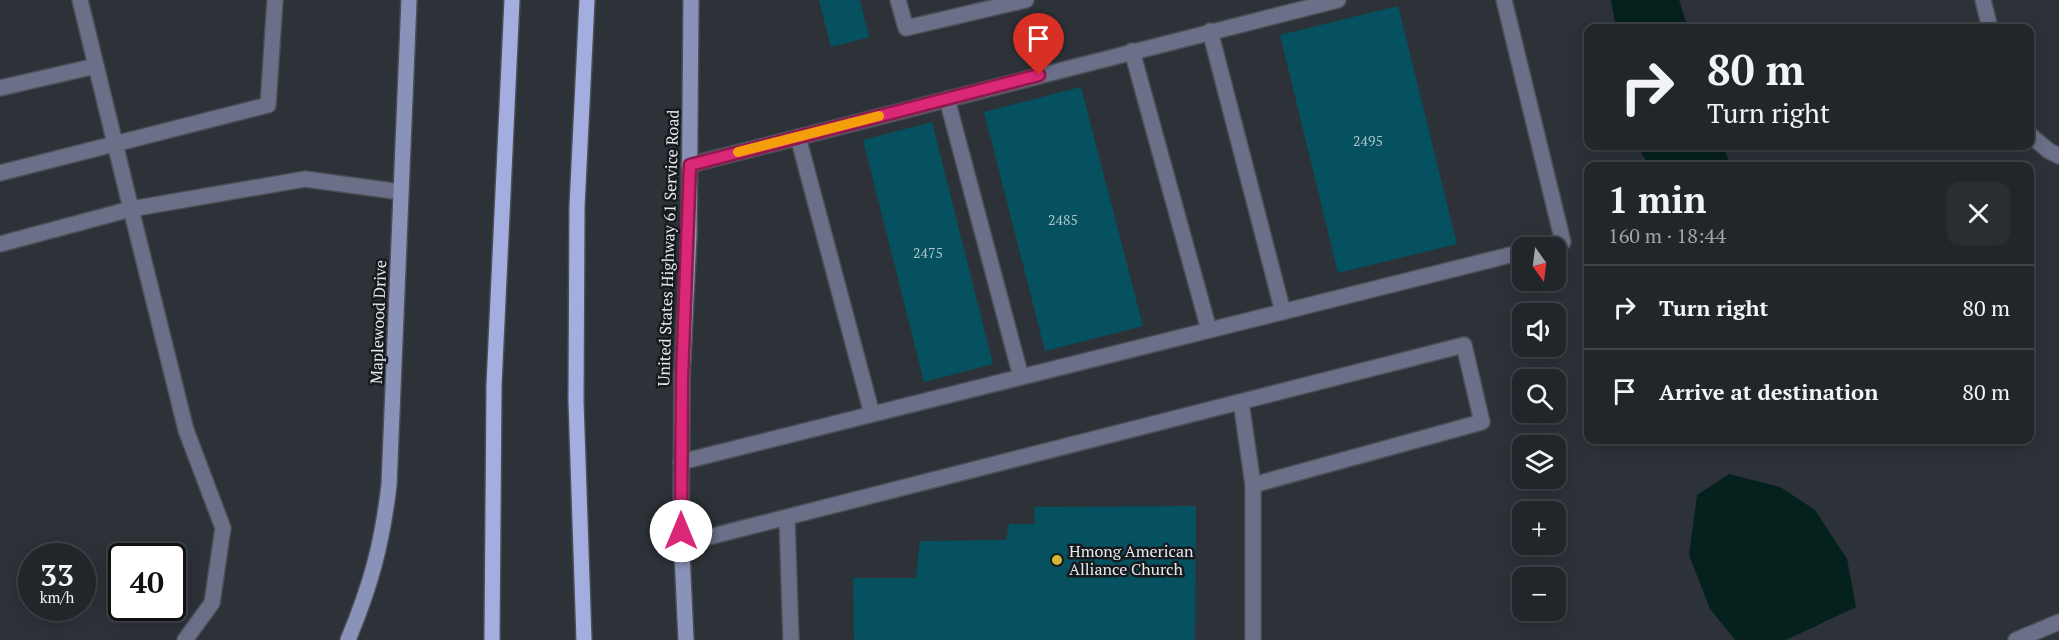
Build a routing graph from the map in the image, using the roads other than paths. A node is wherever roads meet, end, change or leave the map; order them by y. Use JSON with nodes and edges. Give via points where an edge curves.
{"nodes":[{"id":1,"x":80,"y":0,"type":"edge"},
{"id":2,"x":275,"y":0,"type":"edge"},
{"id":3,"x":409,"y":0,"type":"edge"},
{"id":4,"x":512,"y":0,"type":"edge"},
{"id":5,"x":586,"y":0,"type":"edge"},
{"id":6,"x":691,"y":0,"type":"edge"},
{"id":7,"x":898,"y":0,"type":"edge"},
{"id":8,"x":1026,"y":0,"type":"edge"},
{"id":9,"x":1338,"y":0,"type":"edge"},
{"id":10,"x":1504,"y":0,"type":"edge"},
{"id":11,"x":1983,"y":0,"type":"edge"},
{"id":12,"x":1989,"y":24,"type":"edge"},
{"id":13,"x":1210,"y":31,"type":"junction"},
{"id":14,"x":1132,"y":51,"type":"junction"},
{"id":15,"x":96,"y":66,"type":"junction"},
{"id":16,"x":0,"y":88,"type":"edge"},
{"id":17,"x":947,"y":99,"type":"junction"},
{"id":18,"x":798,"y":137,"type":"junction"},
{"id":19,"x":2034,"y":138,"type":"edge"},
{"id":20,"x":115,"y":143,"type":"junction"},
{"id":21,"x":2059,"y":156,"type":"edge"},
{"id":22,"x":690,"y":165,"type":"junction"},
{"id":23,"x":0,"y":173,"type":"edge"},
{"id":24,"x":401,"y":192,"type":"junction"},
{"id":25,"x":131,"y":209,"type":"junction"},
{"id":26,"x":1562,"y":237,"type":"edge"},
{"id":27,"x":0,"y":244,"type":"edge"},
{"id":28,"x":1512,"y":255,"type":"edge"},
{"id":29,"x":1283,"y":312,"type":"junction"},
{"id":30,"x":1209,"y":330,"type":"junction"},
{"id":31,"x":1021,"y":377,"type":"junction"},
{"id":32,"x":1241,"y":402,"type":"junction"},
{"id":33,"x":872,"y":414,"type":"junction"},
{"id":34,"x":681,"y":462,"type":"junction"},
{"id":35,"x":1253,"y":485,"type":"junction"},
{"id":36,"x":787,"y":518,"type":"junction"},
{"id":37,"x":681,"y":544,"type":"junction"},
{"id":38,"x":2059,"y":622,"type":"edge"},
{"id":39,"x":185,"y":640,"type":"edge"},
{"id":40,"x":348,"y":640,"type":"edge"},
{"id":41,"x":492,"y":640,"type":"edge"},
{"id":42,"x":584,"y":640,"type":"edge"},
{"id":43,"x":686,"y":640,"type":"edge"},
{"id":44,"x":791,"y":640,"type":"edge"},
{"id":45,"x":1253,"y":640,"type":"edge"},
{"id":46,"x":2016,"y":640,"type":"edge"}],
"edges":[{"from":1,"to":15,"type":"street"},
{"from":2,"to":20,"type":"street","via":[[268,105]]},
{"from":3,"to":24,"type":"street","name":"Maplewood Drive"},
{"from":4,"to":41,"type":"main road","via":[[494,385]]},
{"from":5,"to":42,"type":"main road","via":[[577,207],[576,390]]},
{"from":6,"to":22,"type":"street","name":"United States Highway 61 Service Road"},
{"from":7,"to":8,"type":"street","via":[[906,28]]},
{"from":9,"to":13,"type":"street"},
{"from":10,"to":26,"type":"street"},
{"from":11,"to":12,"type":"street"},
{"from":13,"to":14,"type":"street"},
{"from":13,"to":29,"type":"street"},
{"from":14,"to":17,"type":"street"},
{"from":14,"to":30,"type":"street"},
{"from":15,"to":16,"type":"street"},
{"from":15,"to":20,"type":"street"},
{"from":17,"to":18,"type":"street"},
{"from":17,"to":31,"type":"street"},
{"from":18,"to":22,"type":"street"},
{"from":18,"to":33,"type":"street"},
{"from":19,"to":21,"type":"street"},
{"from":20,"to":23,"type":"street"},
{"from":20,"to":25,"type":"street"},
{"from":22,"to":34,"type":"street","name":"United States Highway 61 Service Road"},
{"from":24,"to":25,"type":"street","via":[[305,179]]},
{"from":24,"to":40,"type":"street","name":"Maplewood Drive","via":[[389,485],[382,540],[368,593]]},
{"from":25,"to":27,"type":"street"},
{"from":25,"to":39,"type":"street","via":[[186,430],[223,528],[212,603]]},
{"from":28,"to":29,"type":"street"},
{"from":29,"to":30,"type":"street"},
{"from":30,"to":31,"type":"street"},
{"from":31,"to":33,"type":"street"},
{"from":32,"to":35,"type":"street"},
{"from":32,"to":35,"type":"street","via":[[1464,345],[1482,422]]},
{"from":32,"to":36,"type":"street"},
{"from":33,"to":34,"type":"street"},
{"from":34,"to":37,"type":"street","name":"United States Highway 61 Service Road"},
{"from":35,"to":45,"type":"street"},
{"from":36,"to":37,"type":"street"},
{"from":36,"to":44,"type":"street"},
{"from":37,"to":43,"type":"street","name":"United States Highway 61 Service Road"},
{"from":38,"to":46,"type":"street"}]}
